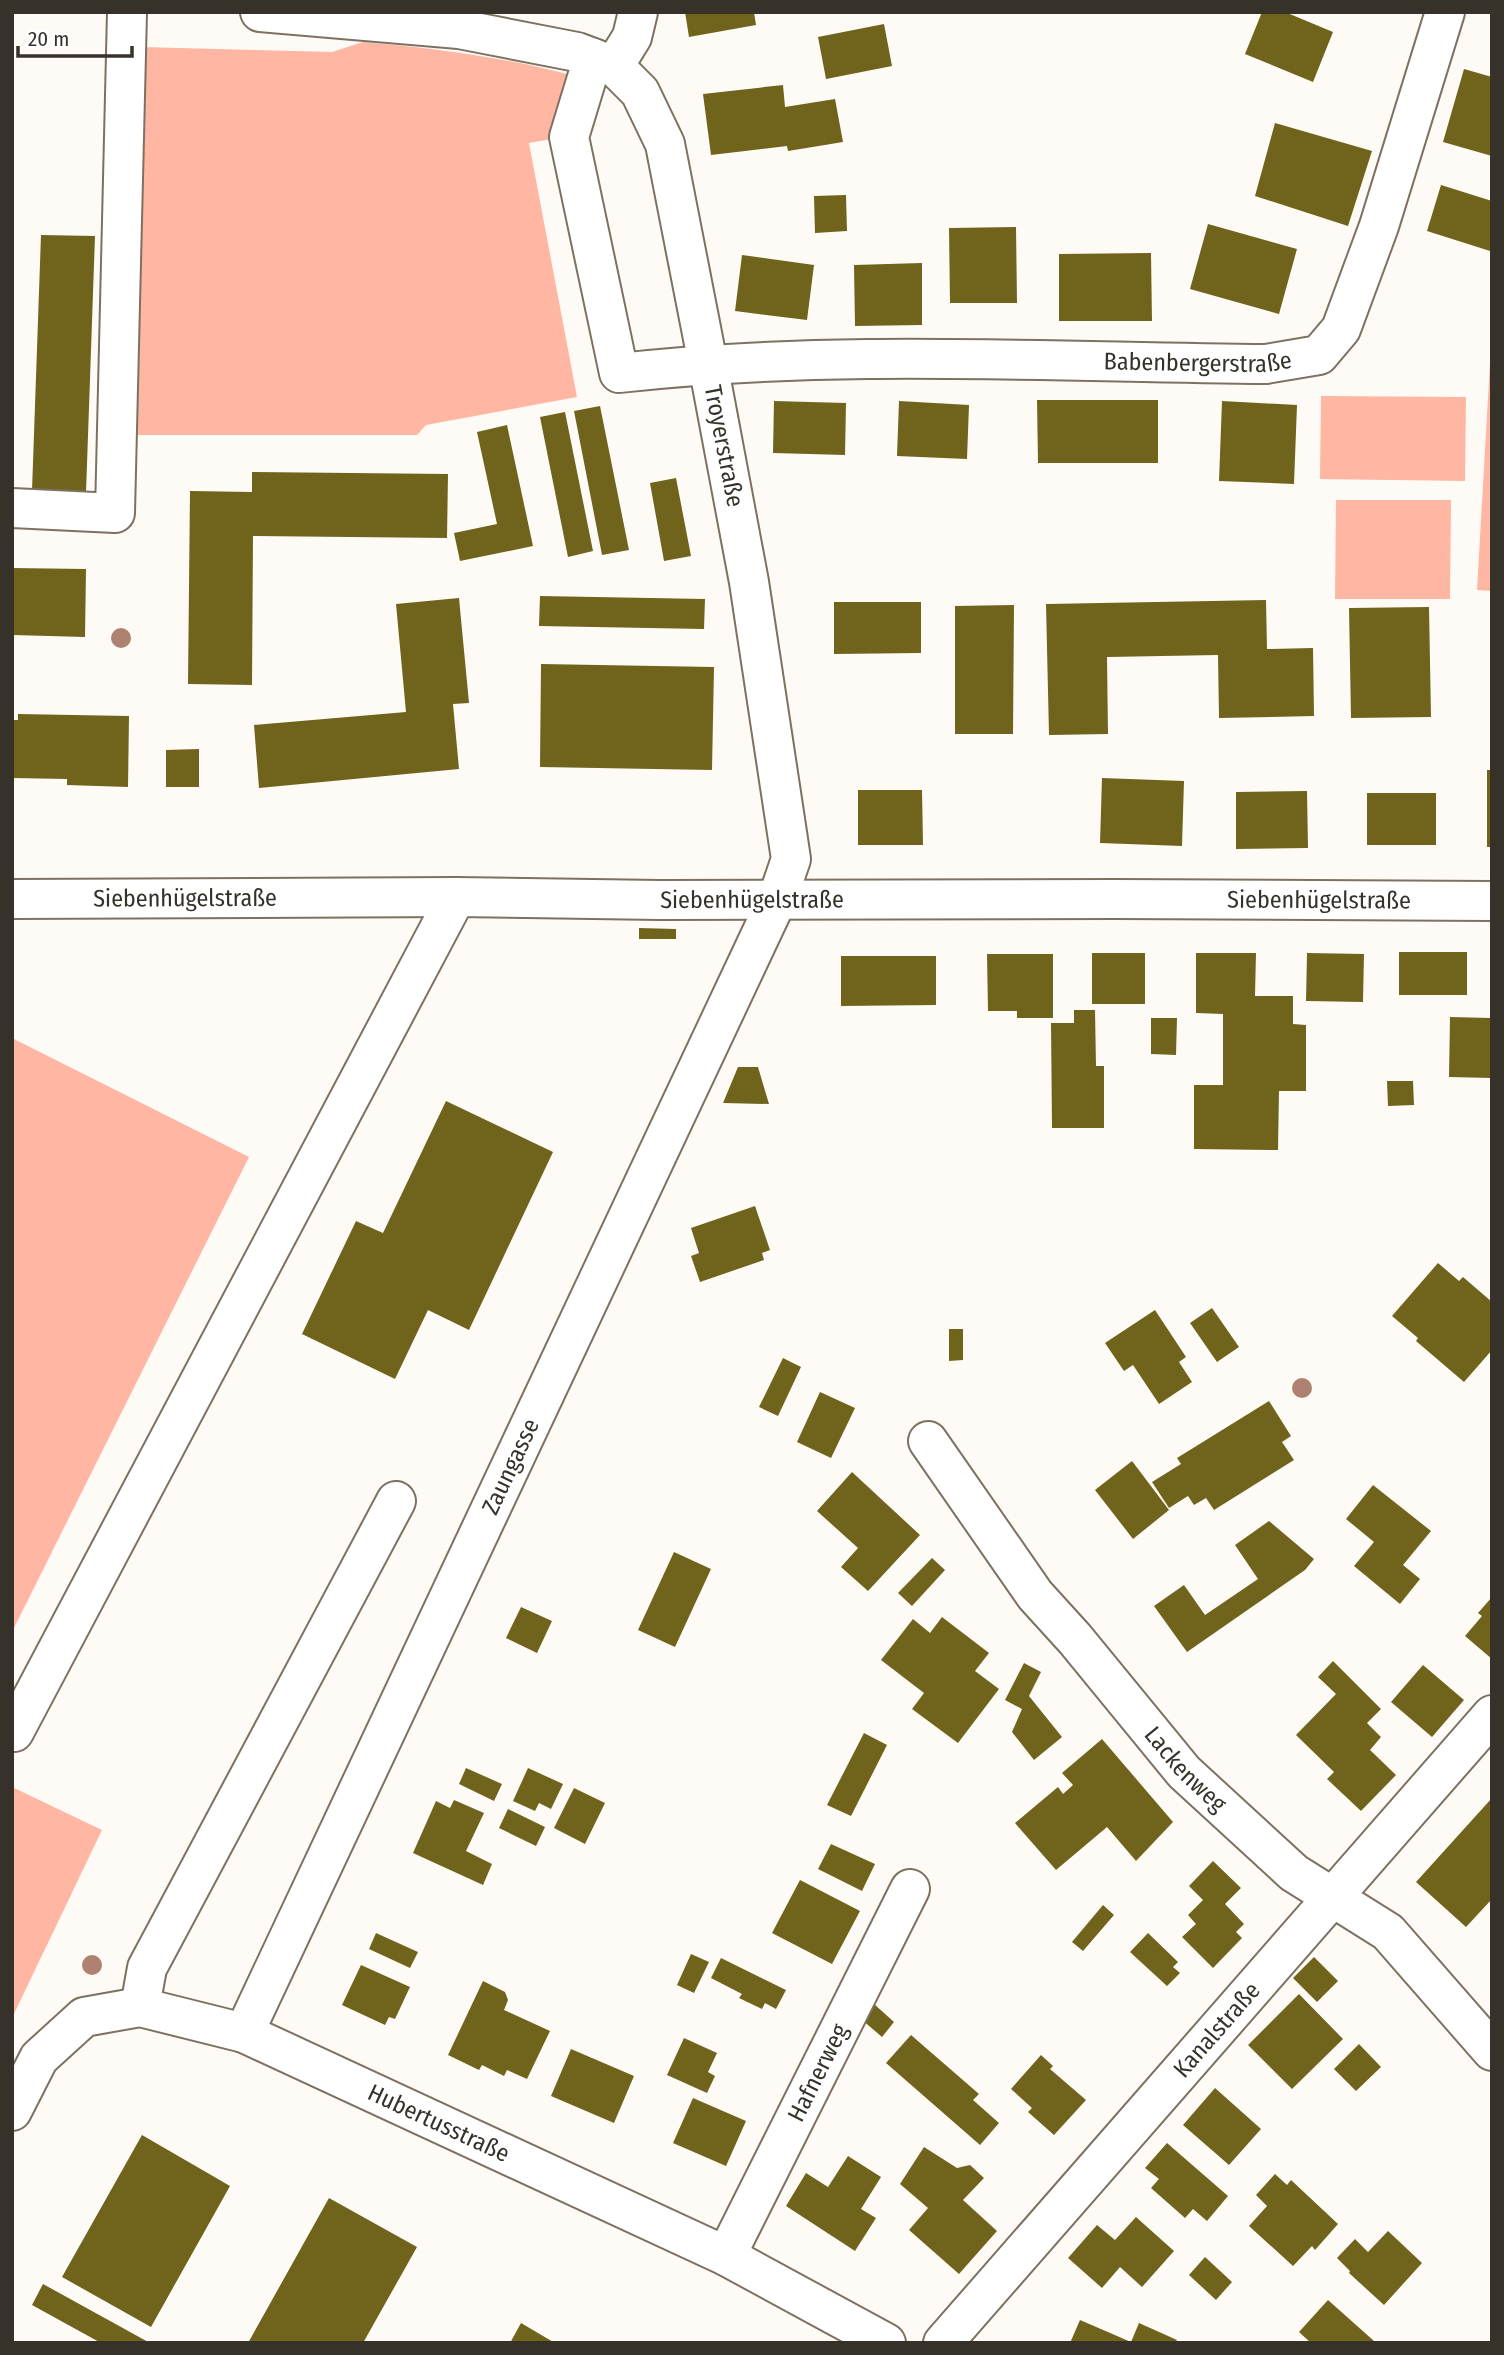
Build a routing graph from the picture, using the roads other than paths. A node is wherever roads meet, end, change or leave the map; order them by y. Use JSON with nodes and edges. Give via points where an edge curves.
{"nodes":[{"id":1,"x":127,"y":12,"type":"edge"},
{"id":2,"x":260,"y":12,"type":"edge"},
{"id":3,"x":638,"y":12,"type":"edge"},
{"id":4,"x":1445,"y":12,"type":"edge"},
{"id":5,"x":604,"y":62,"type":"junction"},
{"id":6,"x":708,"y":364,"type":"junction"},
{"id":7,"x":12,"y":508,"type":"edge"},
{"id":8,"x":456,"y":897,"type":"junction"},
{"id":9,"x":12,"y":899,"type":"edge"},
{"id":10,"x":778,"y":900,"type":"junction"},
{"id":11,"x":1492,"y":901,"type":"edge"},
{"id":12,"x":928,"y":1441,"type":"dead end"},
{"id":13,"x":396,"y":1501,"type":"dead end"},
{"id":14,"x":1492,"y":1715,"type":"edge"},
{"id":15,"x":14,"y":1732,"type":"edge"},
{"id":16,"x":910,"y":1889,"type":"dead end"},
{"id":17,"x":1334,"y":1896,"type":"junction"},
{"id":18,"x":140,"y":2007,"type":"junction"},
{"id":19,"x":244,"y":2033,"type":"junction"},
{"id":20,"x":1492,"y":2051,"type":"edge"},
{"id":21,"x":12,"y":2111,"type":"edge"},
{"id":22,"x":726,"y":2256,"type":"junction"},
{"id":23,"x":886,"y":2343,"type":"edge"},
{"id":24,"x":943,"y":2343,"type":"edge"}],
"edges":[{"from":1,"to":7,"type":"street","via":[[114,513]]},
{"from":2,"to":5,"type":"street","via":[[459,29],[577,52]]},
{"from":3,"to":5,"type":"street","via":[[632,37]]},
{"from":4,"to":6,"type":"street","name":"Babenbergerstraße","via":[[1379,226],[1346,316],[1341,329],[1318,355],[1266,364],[928,359]]},
{"from":5,"to":6,"type":"street","name":"Troyerstraße","via":[[640,92],[665,144]]},
{"from":5,"to":6,"type":"street","name":"Babenbergerstraße","via":[[569,137],[619,373]]},
{"from":6,"to":10,"type":"street","name":"Troyerstraße","via":[[747,570],[791,859]]},
{"from":8,"to":9,"type":"street","name":"Siebenhügelstraße"},
{"from":8,"to":10,"type":"street","name":"Siebenhügelstraße"},
{"from":8,"to":15,"type":"street"},
{"from":10,"to":11,"type":"street","name":"Siebenhügelstraße"},
{"from":10,"to":19,"type":"street","name":"Zaungasse"},
{"from":12,"to":17,"type":"street","name":"Lackenweg","via":[[1035,1595],[1184,1772],[1294,1872]]},
{"from":13,"to":18,"type":"street","via":[[147,1968]]},
{"from":14,"to":17,"type":"street","name":"Kanalstraße"},
{"from":16,"to":22,"type":"street","name":"Hafnerweg"},
{"from":17,"to":20,"type":"street","name":"Lackenweg","via":[[1388,1932]]},
{"from":17,"to":24,"type":"street","name":"Kanalstraße"},
{"from":18,"to":19,"type":"street","name":"Hubertusstraße"},
{"from":18,"to":21,"type":"street","name":"Hubertusstraße","via":[[84,2017],[39,2058]]},
{"from":19,"to":22,"type":"street","name":"Hubertusstraße"},
{"from":22,"to":23,"type":"street","name":"Hubertusstraße"}]}
